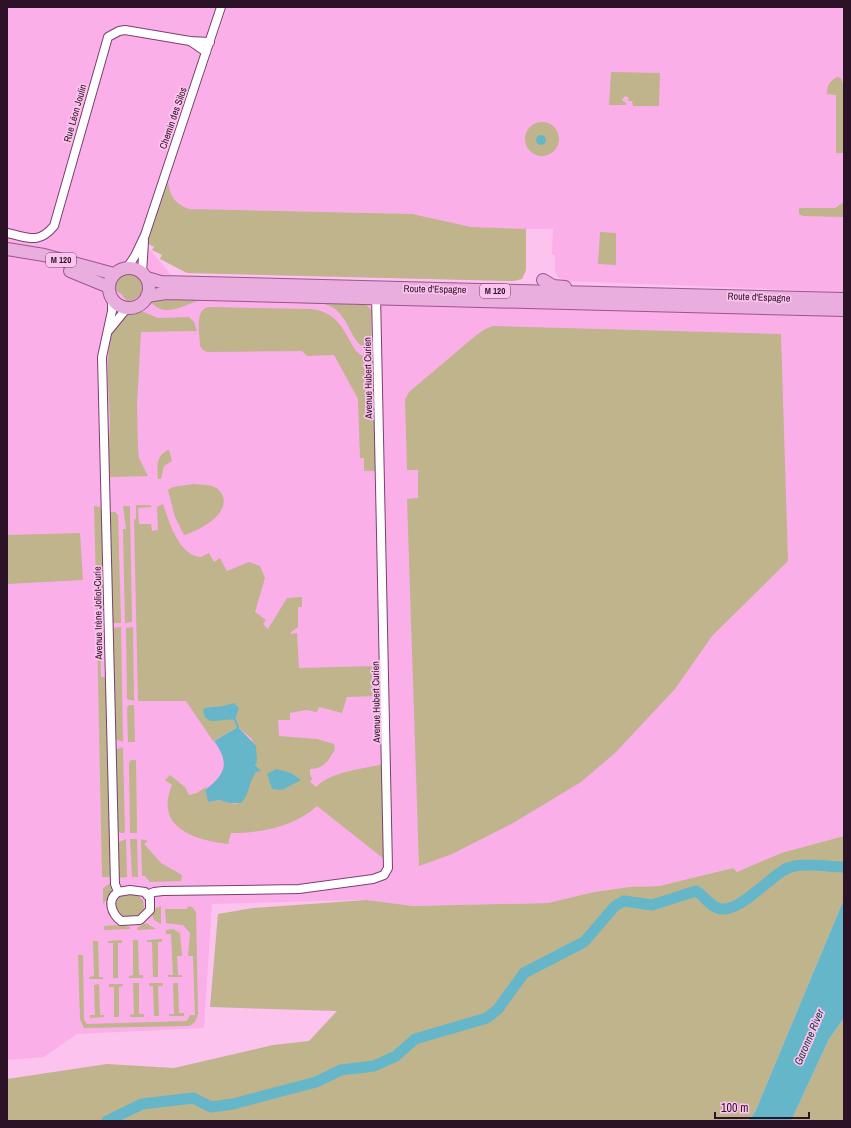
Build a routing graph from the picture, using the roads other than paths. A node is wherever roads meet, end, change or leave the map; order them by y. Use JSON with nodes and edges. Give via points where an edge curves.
{"nodes":[{"id":1,"x":221,"y":7,"type":"edge"},
{"id":2,"x":190,"y":41,"type":"junction"},
{"id":3,"x":210,"y":42,"type":"junction"},
{"id":4,"x":206,"y":52,"type":"junction"},
{"id":5,"x":7,"y":233,"type":"edge"},
{"id":6,"x":145,"y":235,"type":"junction"},
{"id":7,"x":7,"y":249,"type":"edge"},
{"id":8,"x":7,"y":256,"type":"edge"},
{"id":9,"x":127,"y":268,"type":"junction"},
{"id":10,"x":114,"y":274,"type":"junction"},
{"id":11,"x":144,"y":276,"type":"junction"},
{"id":12,"x":543,"y":280,"type":"dead end"},
{"id":13,"x":110,"y":293,"type":"junction"},
{"id":14,"x":376,"y":293,"type":"junction"},
{"id":15,"x":609,"y":293,"type":"junction"},
{"id":16,"x":147,"y":296,"type":"junction"},
{"id":17,"x":844,"y":299,"type":"edge"},
{"id":18,"x":127,"y":308,"type":"junction"},
{"id":19,"x":844,"y":310,"type":"edge"},
{"id":20,"x":107,"y":333,"type":"junction"},
{"id":21,"x":118,"y":892,"type":"junction"},
{"id":22,"x":147,"y":895,"type":"junction"}],
"edges":[{"from":1,"to":3,"type":"street","name":"Chemin des Silos"},
{"from":2,"to":3,"type":"street","name":"Rue Léon Joulin"},
{"from":2,"to":4,"type":"street","name":"Rue Léon Joulin"},
{"from":2,"to":5,"type":"street","name":"Rue Léon Joulin","via":[[125,30],[119,30],[108,38],[54,226],[41,238]]},
{"from":3,"to":4,"type":"street","name":"Chemin des Silos"},
{"from":4,"to":6,"type":"street","name":"Chemin des Silos"},
{"from":6,"to":9,"type":"street","name":"Chemin des Silos"},
{"from":6,"to":11,"type":"street","name":"Chemin des Silos"},
{"from":7,"to":10,"type":"main road","number":"M 120"},
{"from":8,"to":13,"type":"main road","number":"M 120","via":[[60,267]]},
{"from":9,"to":10,"type":"main road"},
{"from":9,"to":11,"type":"main road","via":[[135,269]]},
{"from":10,"to":13,"type":"main road"},
{"from":11,"to":14,"type":"main road","name":"Route d'Espagne","number":"M 120","via":[[160,282]]},
{"from":11,"to":16,"type":"main road","via":[[149,284]]},
{"from":12,"to":15,"type":"main road","via":[[553,286]]},
{"from":13,"to":18,"type":"main road","via":[[121,306]]},
{"from":13,"to":20,"type":"street","name":"Avenue Irène Joliot-Curie"},
{"from":14,"to":15,"type":"main road","name":"Route d'Espagne","number":"M 120"},
{"from":14,"to":16,"type":"main road","name":"Route d'Espagne","number":"M 120","via":[[166,293]]},
{"from":14,"to":19,"type":"main road","name":"Route d'Espagne","number":"M 120"},
{"from":14,"to":22,"type":"street","name":"Avenue Hubert Curien","via":[[388,868],[384,874],[374,879],[299,889],[163,891]]},
{"from":15,"to":17,"type":"main road","name":"Route d'Espagne","number":"M 120"},
{"from":16,"to":18,"type":"main road","via":[[136,307]]},
{"from":18,"to":20,"type":"street","name":"Avenue Irène Joliot-Curie"},
{"from":20,"to":21,"type":"street","name":"Avenue Irène Joliot-Curie","via":[[103,347],[103,378],[115,884]]},
{"from":21,"to":22,"type":"street","via":[[137,890]]},
{"from":21,"to":22,"type":"street","via":[[111,902],[112,909],[115,916],[124,921],[140,920],[145,917],[151,903]]}]}
